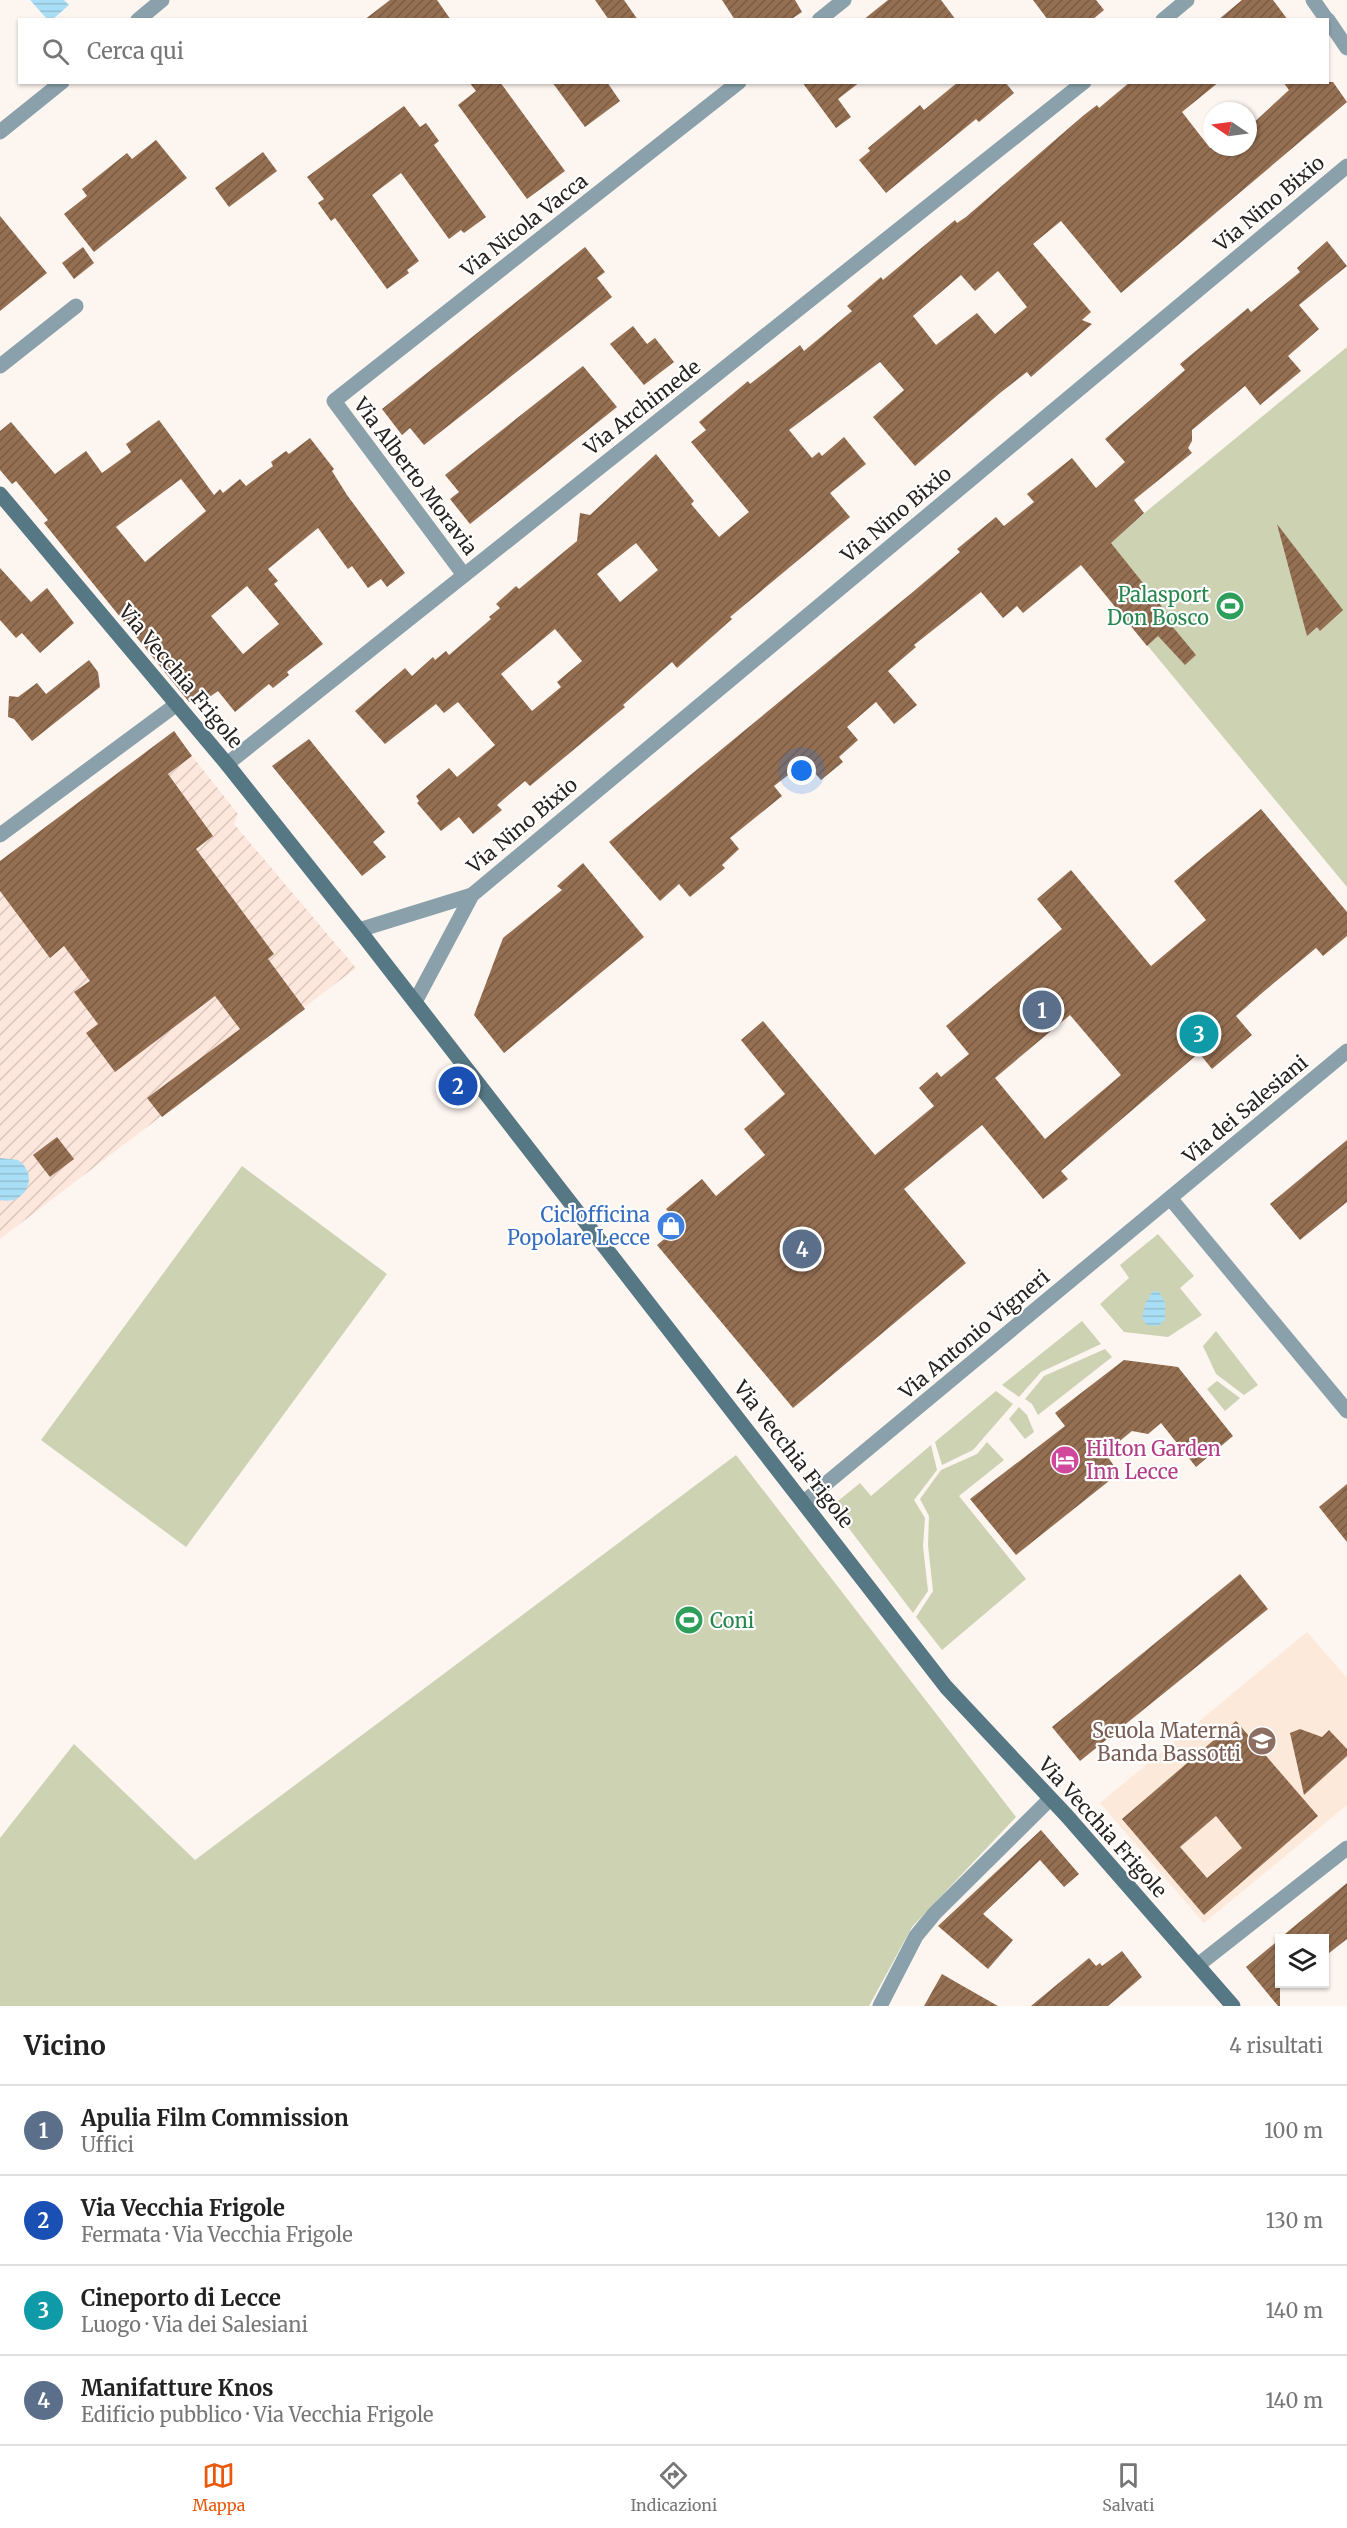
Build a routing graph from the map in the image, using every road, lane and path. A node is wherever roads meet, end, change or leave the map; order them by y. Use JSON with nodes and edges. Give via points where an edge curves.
{"nodes":[{"id":1,"x":162,"y":0,"type":"edge"},
{"id":2,"x":844,"y":0,"type":"edge"},
{"id":3,"x":1187,"y":0,"type":"edge"},
{"id":4,"x":1313,"y":0,"type":"edge"},
{"id":5,"x":140,"y":18,"type":"edge"},
{"id":6,"x":822,"y":18,"type":"edge"},
{"id":7,"x":1165,"y":18,"type":"edge"},
{"id":8,"x":1326,"y":18,"type":"edge"},
{"id":9,"x":1329,"y":23,"type":"edge"},
{"id":10,"x":1347,"y":48,"type":"edge"},
{"id":11,"x":60,"y":84,"type":"edge"},
{"id":12,"x":736,"y":84,"type":"edge"},
{"id":13,"x":1081,"y":84,"type":"edge"},
{"id":14,"x":0,"y":132,"type":"edge"},
{"id":15,"x":1347,"y":166,"type":"edge"},
{"id":16,"x":76,"y":306,"type":"dead end"},
{"id":17,"x":0,"y":366,"type":"edge"},
{"id":18,"x":334,"y":401,"type":"joint"},
{"id":19,"x":0,"y":494,"type":"edge"},
{"id":20,"x":464,"y":575,"type":"junction"},
{"id":21,"x":177,"y":704,"type":"junction"},
{"id":22,"x":227,"y":764,"type":"junction"},
{"id":23,"x":0,"y":835,"type":"edge"},
{"id":24,"x":472,"y":895,"type":"junction"},
{"id":25,"x":359,"y":930,"type":"junction"},
{"id":26,"x":415,"y":1002,"type":"junction"},
{"id":27,"x":1347,"y":1051,"type":"edge"},
{"id":28,"x":1170,"y":1198,"type":"junction"},
{"id":29,"x":1347,"y":1411,"type":"edge"},
{"id":30,"x":805,"y":1501,"type":"junction"},
{"id":31,"x":1050,"y":1799,"type":"junction"},
{"id":32,"x":1347,"y":1848,"type":"edge"},
{"id":33,"x":1198,"y":1965,"type":"junction"},
{"id":34,"x":880,"y":2006,"type":"edge"},
{"id":35,"x":1233,"y":2006,"type":"edge"}],
"edges":[{"from":1,"to":5,"type":"street"},
{"from":2,"to":6,"type":"street"},
{"from":3,"to":7,"type":"street"},
{"from":4,"to":8,"type":"street"},
{"from":9,"to":10,"type":"street"},
{"from":11,"to":14,"type":"street"},
{"from":12,"to":18,"type":"street","name":"Via Nicola Vacca"},
{"from":13,"to":20,"type":"street","name":"Via Archimede"},
{"from":15,"to":24,"type":"street","name":"Via Nino Bixio"},
{"from":16,"to":17,"type":"street"},
{"from":18,"to":20,"type":"street","name":"Via Alberto Moravia"},
{"from":19,"to":21,"type":"street","name":"Via Vecchia Frigole"},
{"from":20,"to":22,"type":"street","name":"Via Archimede"},
{"from":21,"to":22,"type":"street","name":"Via Vecchia Frigole"},
{"from":21,"to":23,"type":"street"},
{"from":22,"to":25,"type":"street","name":"Via Vecchia Frigole"},
{"from":24,"to":25,"type":"street","name":"Via Nino Bixio"},
{"from":24,"to":26,"type":"street","name":"Via Nino Bixio"},
{"from":25,"to":26,"type":"street","name":"Via Vecchia Frigole"},
{"from":26,"to":30,"type":"street","name":"Via Vecchia Frigole"},
{"from":27,"to":28,"type":"street","name":"Via dei Salesiani"},
{"from":28,"to":29,"type":"street"},
{"from":28,"to":30,"type":"street","name":"Via Antonio Vigneri"},
{"from":30,"to":31,"type":"street","name":"Via Vecchia Frigole","via":[[946,1687]]},
{"from":31,"to":33,"type":"street","name":"Via Vecchia Frigole"},
{"from":31,"to":34,"type":"street","via":[[916,1936]]},
{"from":32,"to":33,"type":"street"},
{"from":33,"to":35,"type":"street","name":"Via Vecchia Frigole"}]}
